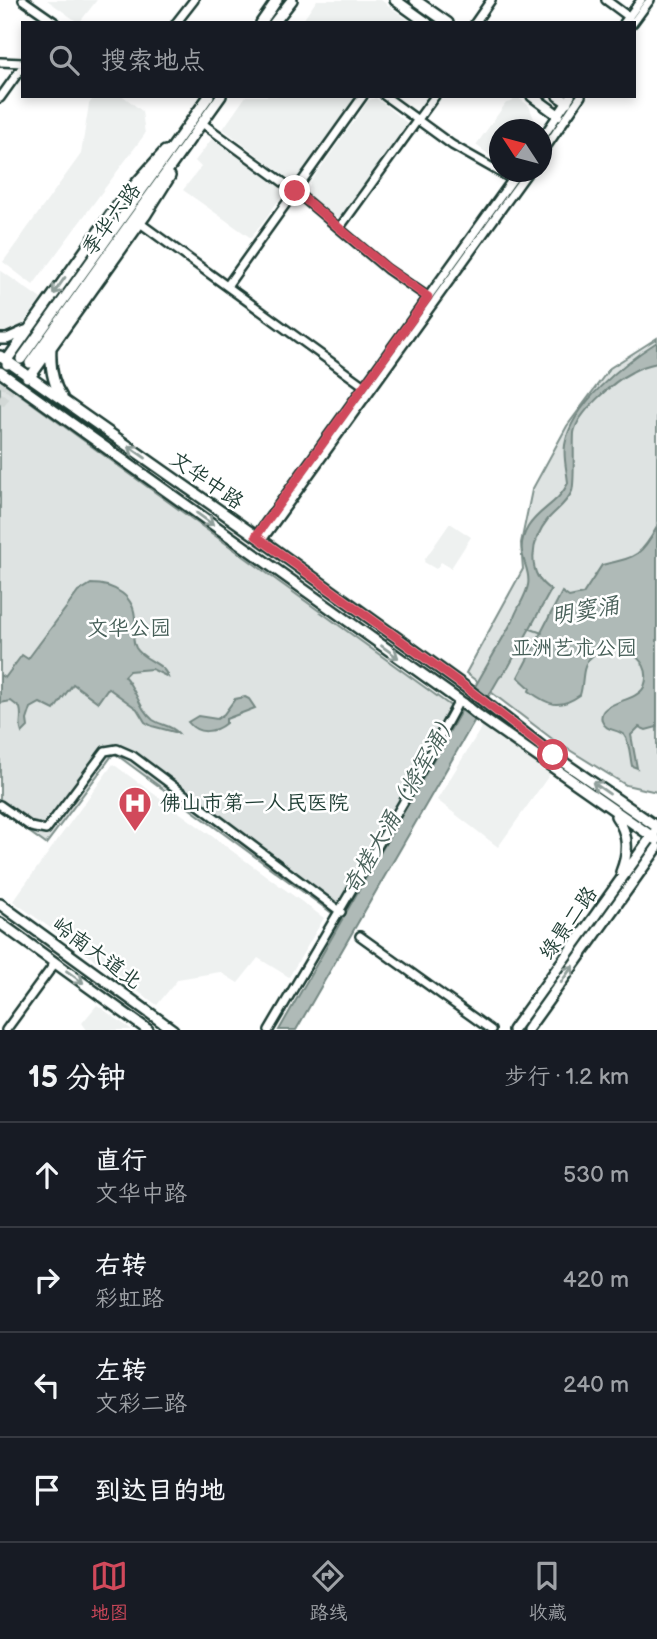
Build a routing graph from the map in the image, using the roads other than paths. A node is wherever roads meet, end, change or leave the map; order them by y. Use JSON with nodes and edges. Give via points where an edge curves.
{"nodes":[{"id":1,"x":23,"y":0,"type":"edge"},
{"id":2,"x":194,"y":0,"type":"edge"},
{"id":3,"x":277,"y":0,"type":"edge"},
{"id":4,"x":292,"y":0,"type":"edge"},
{"id":5,"x":395,"y":0,"type":"edge"},
{"id":6,"x":415,"y":0,"type":"edge"},
{"id":7,"x":491,"y":0,"type":"edge"},
{"id":8,"x":606,"y":0,"type":"edge"},
{"id":9,"x":641,"y":0,"type":"edge"},
{"id":10,"x":650,"y":0,"type":"edge"},
{"id":11,"x":53,"y":21,"type":"edge"},
{"id":12,"x":178,"y":21,"type":"edge"},
{"id":13,"x":262,"y":21,"type":"edge"},
{"id":14,"x":279,"y":21,"type":"edge"},
{"id":15,"x":425,"y":21,"type":"edge"},
{"id":16,"x":445,"y":21,"type":"edge"},
{"id":17,"x":476,"y":21,"type":"edge"},
{"id":18,"x":629,"y":21,"type":"edge"},
{"id":19,"x":0,"y":62,"type":"edge"},
{"id":20,"x":21,"y":65,"type":"edge"},
{"id":21,"x":21,"y":68,"type":"edge"},
{"id":22,"x":0,"y":98,"type":"edge"},
{"id":23,"x":205,"y":98,"type":"edge"},
{"id":24,"x":220,"y":98,"type":"edge"},
{"id":25,"x":362,"y":98,"type":"edge"},
{"id":26,"x":388,"y":98,"type":"edge"},
{"id":27,"x":434,"y":98,"type":"edge"},
{"id":28,"x":535,"y":98,"type":"edge"},
{"id":29,"x":569,"y":101,"type":"edge"},
{"id":30,"x":558,"y":115,"type":"junction"},
{"id":31,"x":418,"y":120,"type":"junction"},
{"id":32,"x":202,"y":123,"type":"junction"},
{"id":33,"x":552,"y":123,"type":"edge"},
{"id":34,"x":552,"y":133,"type":"edge"},
{"id":35,"x":183,"y":141,"type":"junction"},
{"id":36,"x":489,"y":166,"type":"edge"},
{"id":37,"x":510,"y":182,"type":"edge"},
{"id":38,"x":521,"y":182,"type":"edge"},
{"id":39,"x":295,"y":191,"type":"junction"},
{"id":40,"x":140,"y":223,"type":"junction"},
{"id":41,"x":340,"y":227,"type":"junction"},
{"id":42,"x":227,"y":286,"type":"junction"},
{"id":43,"x":428,"y":297,"type":"junction"},
{"id":44,"x":29,"y":328,"type":"junction"},
{"id":45,"x":0,"y":339,"type":"edge"},
{"id":46,"x":51,"y":347,"type":"junction"},
{"id":47,"x":6,"y":357,"type":"edge"},
{"id":48,"x":29,"y":367,"type":"junction"},
{"id":49,"x":0,"y":372,"type":"edge"},
{"id":50,"x":10,"y":380,"type":"junction"},
{"id":51,"x":364,"y":386,"type":"junction"},
{"id":52,"x":71,"y":405,"type":"junction"},
{"id":53,"x":259,"y":538,"type":"junction"},
{"id":54,"x":461,"y":703,"type":"junction"},
{"id":55,"x":0,"y":805,"type":"edge"},
{"id":56,"x":611,"y":809,"type":"junction"},
{"id":57,"x":655,"y":833,"type":"edge"},
{"id":58,"x":657,"y":848,"type":"edge"},
{"id":59,"x":614,"y":888,"type":"junction"},
{"id":60,"x":0,"y":904,"type":"edge"},
{"id":61,"x":341,"y":912,"type":"junction"},
{"id":62,"x":0,"y":923,"type":"edge"},
{"id":63,"x":360,"y":936,"type":"dead end"},
{"id":64,"x":55,"y":963,"type":"junction"},
{"id":65,"x":6,"y":1030,"type":"edge"},
{"id":66,"x":148,"y":1030,"type":"edge"},
{"id":67,"x":173,"y":1030,"type":"edge"},
{"id":68,"x":269,"y":1030,"type":"edge"},
{"id":69,"x":491,"y":1030,"type":"edge"},
{"id":70,"x":513,"y":1030,"type":"edge"},
{"id":71,"x":527,"y":1030,"type":"edge"}],
"edges":[{"from":1,"to":11,"type":"street"},
{"from":2,"to":12,"type":"street"},
{"from":3,"to":13,"type":"main road"},
{"from":4,"to":14,"type":"main road"},
{"from":5,"to":15,"type":"main road"},
{"from":6,"to":16,"type":"main road"},
{"from":7,"to":17,"type":"street"},
{"from":8,"to":18,"type":"street"},
{"from":9,"to":18,"type":"street"},
{"from":10,"to":18,"type":"street"},
{"from":19,"to":20,"type":"street"},
{"from":21,"to":22,"type":"street"},
{"from":23,"to":35,"type":"main road","name":"季华六路"},
{"from":24,"to":32,"type":"main road","name":"季华六路"},
{"from":25,"to":39,"type":"street"},
{"from":26,"to":31,"type":"street"},
{"from":27,"to":31,"type":"street"},
{"from":28,"to":30,"type":"main road"},
{"from":29,"to":30,"type":"street"},
{"from":29,"to":34,"type":"street"},
{"from":30,"to":33,"type":"street"},
{"from":31,"to":36,"type":"street"},
{"from":31,"to":41,"type":"street"},
{"from":32,"to":35,"type":"main road","name":"季华六路"},
{"from":32,"to":39,"type":"street"},
{"from":35,"to":40,"type":"main road","via":[[171,174]]},
{"from":35,"to":44,"type":"main road","one_way":true,"via":[[130,188]]},
{"from":35,"to":48,"type":"main road","name":"季华六路"},
{"from":37,"to":43,"type":"street"},
{"from":38,"to":53,"type":"street"},
{"from":39,"to":41,"type":"street"},
{"from":39,"to":42,"type":"street"},
{"from":40,"to":42,"type":"street"},
{"from":40,"to":46,"type":"main road"},
{"from":41,"to":43,"type":"street"},
{"from":42,"to":51,"type":"street"},
{"from":43,"to":51,"type":"street"},
{"from":44,"to":45,"type":"main road"},
{"from":44,"to":47,"type":"main road"},
{"from":46,"to":48,"type":"main road"},
{"from":46,"to":52,"type":"main road","via":[[54,380],[59,394]]},
{"from":47,"to":48,"type":"main road","name":"文华中路"},
{"from":47,"to":50,"type":"main road"},
{"from":48,"to":50,"type":"main road"},
{"from":48,"to":52,"type":"main road","name":"文华中路"},
{"from":49,"to":50,"type":"main road","name":"文华中路"},
{"from":50,"to":54,"type":"main road","name":"文华中路","one_way":true},
{"from":51,"to":53,"type":"street"},
{"from":53,"to":52,"type":"main road","name":"文华中路","one_way":true},
{"from":57,"to":53,"type":"main road","name":"文华中路","one_way":true},
{"from":54,"to":56,"type":"main road","name":"文华中路","bridge":true},
{"from":54,"to":61,"type":"street"},
{"from":55,"to":61,"type":"street","via":[[32,827],[46,830],[104,751],[117,749],[133,756]]},
{"from":56,"to":57,"type":"main road","name":"文华中路"},
{"from":56,"to":59,"type":"main road","via":[[626,837],[627,853]]},
{"from":57,"to":59,"type":"main road","name":"绿景二路"},
{"from":71,"to":58,"type":"main road","name":"绿景二路","one_way":true},
{"from":59,"to":70,"type":"main road","name":"绿景二路"},
{"from":60,"to":67,"type":"main road","name":"岭南大道北"},
{"from":61,"to":68,"type":"street"},
{"from":62,"to":64,"type":"main road","name":"岭南大道北"},
{"from":63,"to":69,"type":"street"},
{"from":64,"to":65,"type":"street"},
{"from":64,"to":66,"type":"main road","name":"岭南大道北","one_way":true}]}
